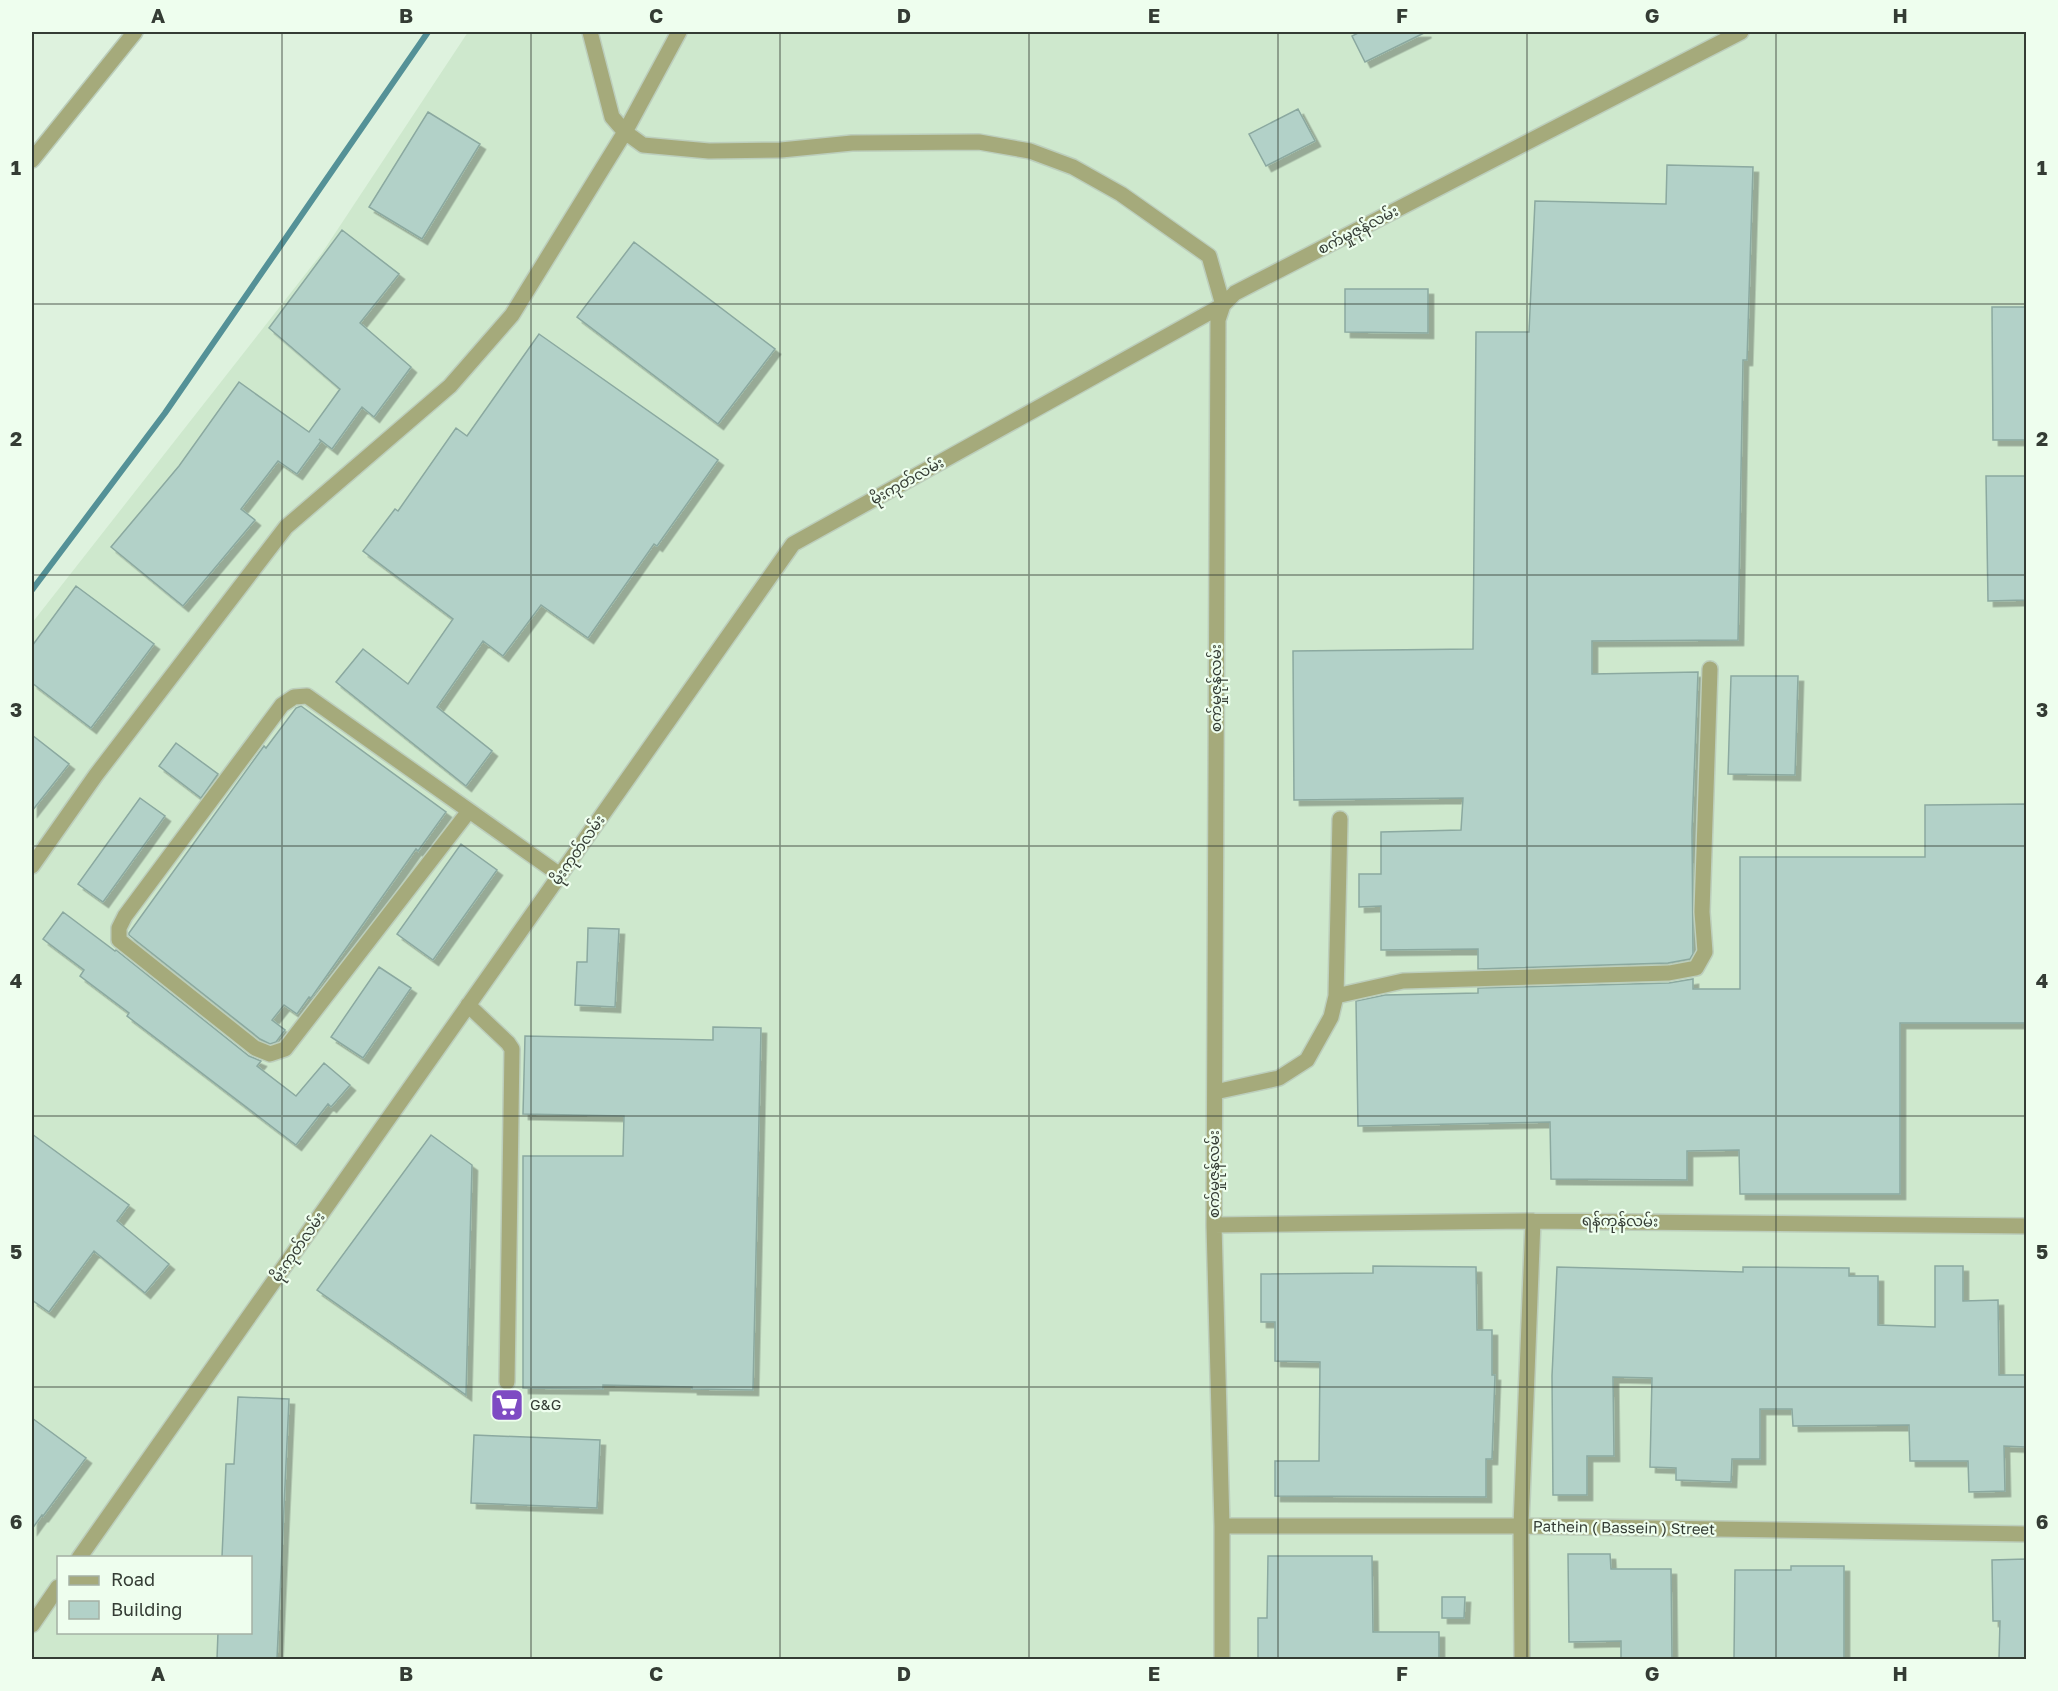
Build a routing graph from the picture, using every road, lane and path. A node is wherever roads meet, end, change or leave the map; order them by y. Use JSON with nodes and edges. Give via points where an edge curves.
{"nodes":[{"id":1,"x":135,"y":32,"type":"edge"},
{"id":2,"x":590,"y":32,"type":"edge"},
{"id":3,"x":679,"y":32,"type":"edge"},
{"id":4,"x":1733,"y":33,"type":"edge"},
{"id":5,"x":625,"y":132,"type":"junction"},
{"id":6,"x":32,"y":160,"type":"edge"},
{"id":7,"x":1223,"y":305,"type":"junction"},
{"id":8,"x":1710,"y":669,"type":"dead end"},
{"id":9,"x":469,"y":811,"type":"junction"},
{"id":10,"x":1341,"y":819,"type":"dead end"},
{"id":11,"x":32,"y":866,"type":"edge"},
{"id":12,"x":560,"y":875,"type":"junction"},
{"id":13,"x":1336,"y":996,"type":"junction"},
{"id":14,"x":468,"y":1005,"type":"junction"},
{"id":15,"x":1215,"y":1092,"type":"junction"},
{"id":16,"x":1533,"y":1221,"type":"junction"},
{"id":17,"x":1214,"y":1225,"type":"junction"},
{"id":18,"x":2026,"y":1226,"type":"edge"},
{"id":19,"x":507,"y":1382,"type":"dead end"},
{"id":20,"x":1222,"y":1526,"type":"junction"},
{"id":21,"x":1521,"y":1526,"type":"junction"},
{"id":22,"x":2026,"y":1533,"type":"edge"},
{"id":23,"x":80,"y":1556,"type":"edge"},
{"id":24,"x":57,"y":1588,"type":"edge"},
{"id":25,"x":32,"y":1625,"type":"edge"},
{"id":26,"x":1222,"y":1659,"type":"edge"},
{"id":27,"x":1522,"y":1659,"type":"edge"}],
"edges":[{"from":1,"to":6,"type":"street"},
{"from":2,"to":5,"type":"street","via":[[612,117]]},
{"from":3,"to":5,"type":"street"},
{"from":4,"to":7,"type":"street","name":"စက်မှုဇုန်လမ်း","via":[[1236,293]]},
{"from":5,"to":7,"type":"street","via":[[644,145],[709,151],[781,150],[852,143],[979,142],[1030,152],[1073,167],[1209,256]]},
{"from":5,"to":11,"type":"street","via":[[512,315],[450,386],[286,527],[103,766]]},
{"from":7,"to":12,"type":"street","name":"မိုးကုတ်လမ်း","via":[[793,544]]},
{"from":7,"to":15,"type":"street","name":"စက်မှုဇုန်လမ်း","via":[[1216,339]]},
{"from":8,"to":13,"type":"street","via":[[1702,912],[1705,952],[1696,968],[1669,973],[1403,981]]},
{"from":9,"to":9,"type":"street","via":[[285,1048],[270,1054],[255,1048],[118,940],[125,916],[282,705],[294,697],[307,696]]},
{"from":9,"to":12,"type":"street"},
{"from":10,"to":13,"type":"street"},
{"from":12,"to":14,"type":"street","name":"မိုးကုတ်လမ်း"},
{"from":13,"to":15,"type":"street","via":[[1331,1017],[1307,1060],[1279,1078]]},
{"from":14,"to":19,"type":"street","via":[[512,1050]]},
{"from":14,"to":23,"type":"street","name":"မိုးကုတ်လမ်း"},
{"from":15,"to":17,"type":"street","name":"စက်မှုဇုန်လမ်း"},
{"from":16,"to":17,"type":"street","name":"ရန်ကုန်လမ်း"},
{"from":16,"to":18,"type":"street","name":"ရန်ကုန်လမ်း"},
{"from":16,"to":21,"type":"street"},
{"from":17,"to":20,"type":"street","name":"စက်မှုဇုန်လမ်း"},
{"from":20,"to":21,"type":"street","name":"Pathein ( Bassein ) Street"},
{"from":20,"to":26,"type":"street","name":"စက်မှုဇုန်လမ်း"},
{"from":21,"to":22,"type":"street","name":"Pathein ( Bassein ) Street"},
{"from":21,"to":27,"type":"street"},
{"from":24,"to":25,"type":"street"}]}
